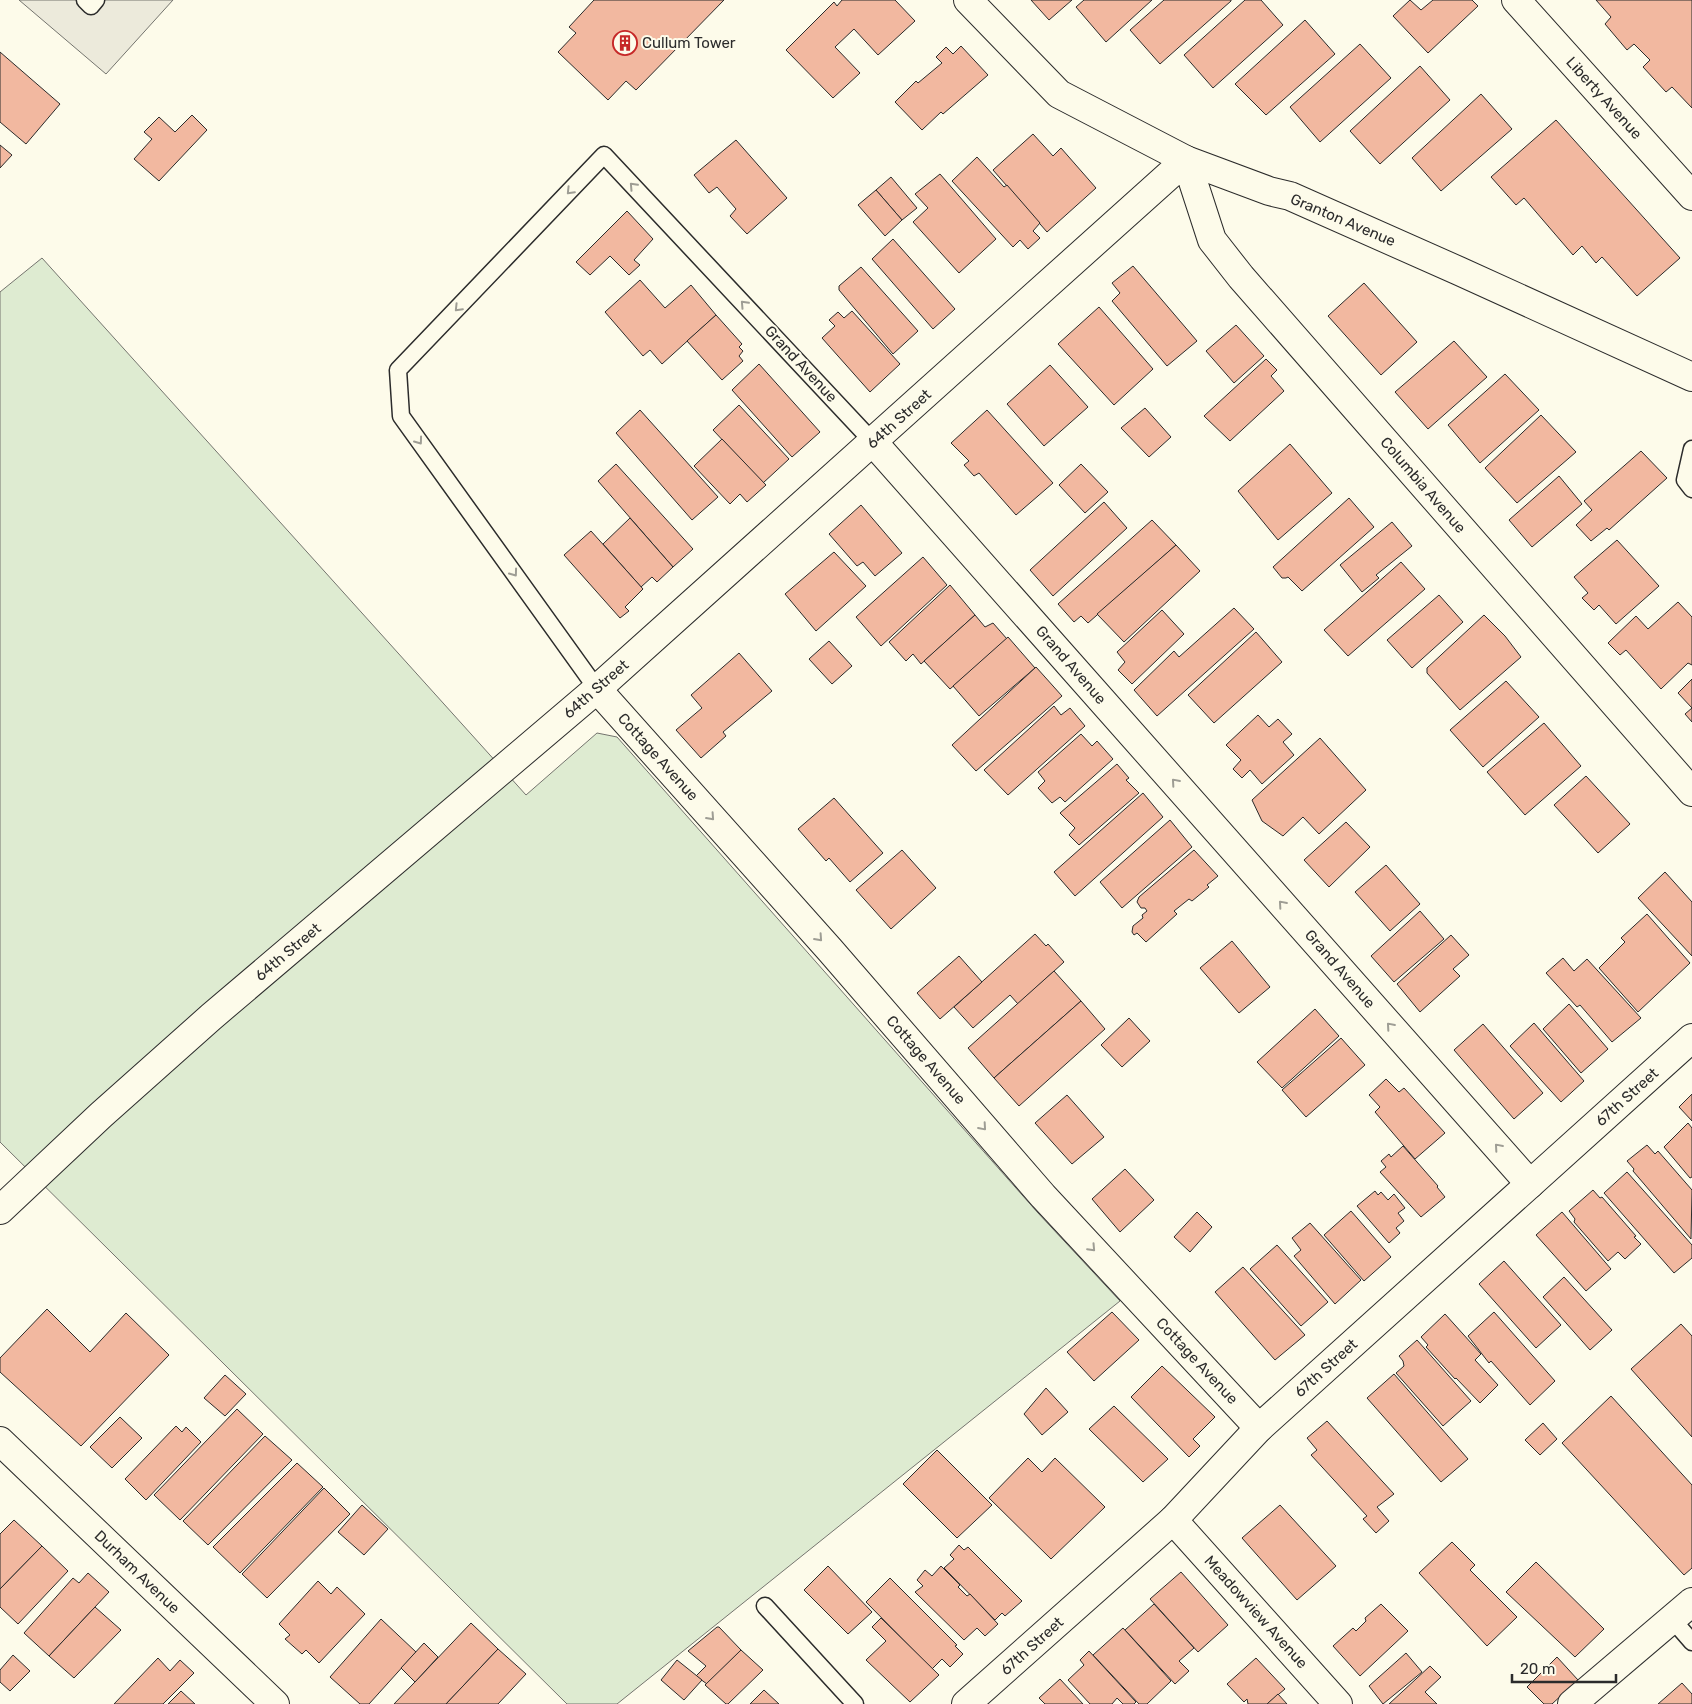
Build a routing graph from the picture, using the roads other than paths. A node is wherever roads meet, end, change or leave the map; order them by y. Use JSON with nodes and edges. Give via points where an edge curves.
{"nodes":[{"id":1,"x":85,"y":0,"type":"edge"},
{"id":2,"x":96,"y":0,"type":"edge"},
{"id":3,"x":968,"y":0,"type":"edge"},
{"id":4,"x":1516,"y":0,"type":"edge"},
{"id":5,"x":1186,"y":160,"type":"junction"},
{"id":6,"x":1692,"y":196,"type":"edge"},
{"id":7,"x":1692,"y":377,"type":"edge"},
{"id":8,"x":874,"y":442,"type":"junction"},
{"id":9,"x":1692,"y":449,"type":"edge"},
{"id":10,"x":1692,"y":489,"type":"edge"},
{"id":11,"x":597,"y":689,"type":"junction"},
{"id":12,"x":1692,"y":792,"type":"edge"},
{"id":13,"x":1692,"y":1038,"type":"edge"},
{"id":14,"x":1530,"y":1184,"type":"junction"},
{"id":15,"x":0,"y":1210,"type":"edge"},
{"id":16,"x":1259,"y":1428,"type":"junction"},
{"id":17,"x":0,"y":1441,"type":"edge"},
{"id":18,"x":1173,"y":1520,"type":"junction"},
{"id":19,"x":1692,"y":1602,"type":"edge"},
{"id":20,"x":765,"y":1606,"type":"dead end"},
{"id":21,"x":1672,"y":1619,"type":"junction"},
{"id":22,"x":1692,"y":1642,"type":"edge"},
{"id":23,"x":275,"y":1704,"type":"edge"},
{"id":24,"x":855,"y":1704,"type":"edge"},
{"id":25,"x":966,"y":1704,"type":"edge"},
{"id":26,"x":1338,"y":1704,"type":"edge"},
{"id":27,"x":1573,"y":1704,"type":"edge"}],
"edges":[{"from":1,"to":2,"type":"lane","via":[[91,6]]},
{"from":3,"to":5,"type":"street","name":"Granton Avenue","via":[[1059,94]]},
{"from":4,"to":6,"type":"street","name":"Liberty Avenue"},
{"from":5,"to":7,"type":"street","name":"Granton Avenue","via":[[1290,196]]},
{"from":5,"to":8,"type":"street","name":"64th Street"},
{"from":5,"to":12,"type":"street","name":"Columbia Avenue","via":[[1212,240],[1241,277]]},
{"from":8,"to":11,"type":"street","name":"64th Street"},
{"from":8,"to":11,"type":"lane","name":"Grand Avenue","one_way":true,"via":[[604,155],[398,370],[401,416]]},
{"from":14,"to":8,"type":"street","name":"Grand Avenue","one_way":true},
{"from":9,"to":10,"type":"lane","via":[[1685,480]]},
{"from":11,"to":15,"type":"street","name":"64th Street","via":[[211,1017]]},
{"from":11,"to":16,"type":"street","name":"Cottage Avenue","one_way":true,"via":[[830,950],[1043,1196]]},
{"from":13,"to":14,"type":"street","name":"67th Street"},
{"from":14,"to":16,"type":"street","name":"67th Street"},
{"from":16,"to":18,"type":"street","name":"67th Street"},
{"from":17,"to":23,"type":"street","name":"Durham Avenue"},
{"from":18,"to":25,"type":"street","name":"67th Street"},
{"from":18,"to":26,"type":"street","name":"Meadowview Avenue"},
{"from":19,"to":21,"type":"street"},
{"from":20,"to":24,"type":"lane"},
{"from":21,"to":22,"type":"lane"},
{"from":21,"to":27,"type":"street"}]}
